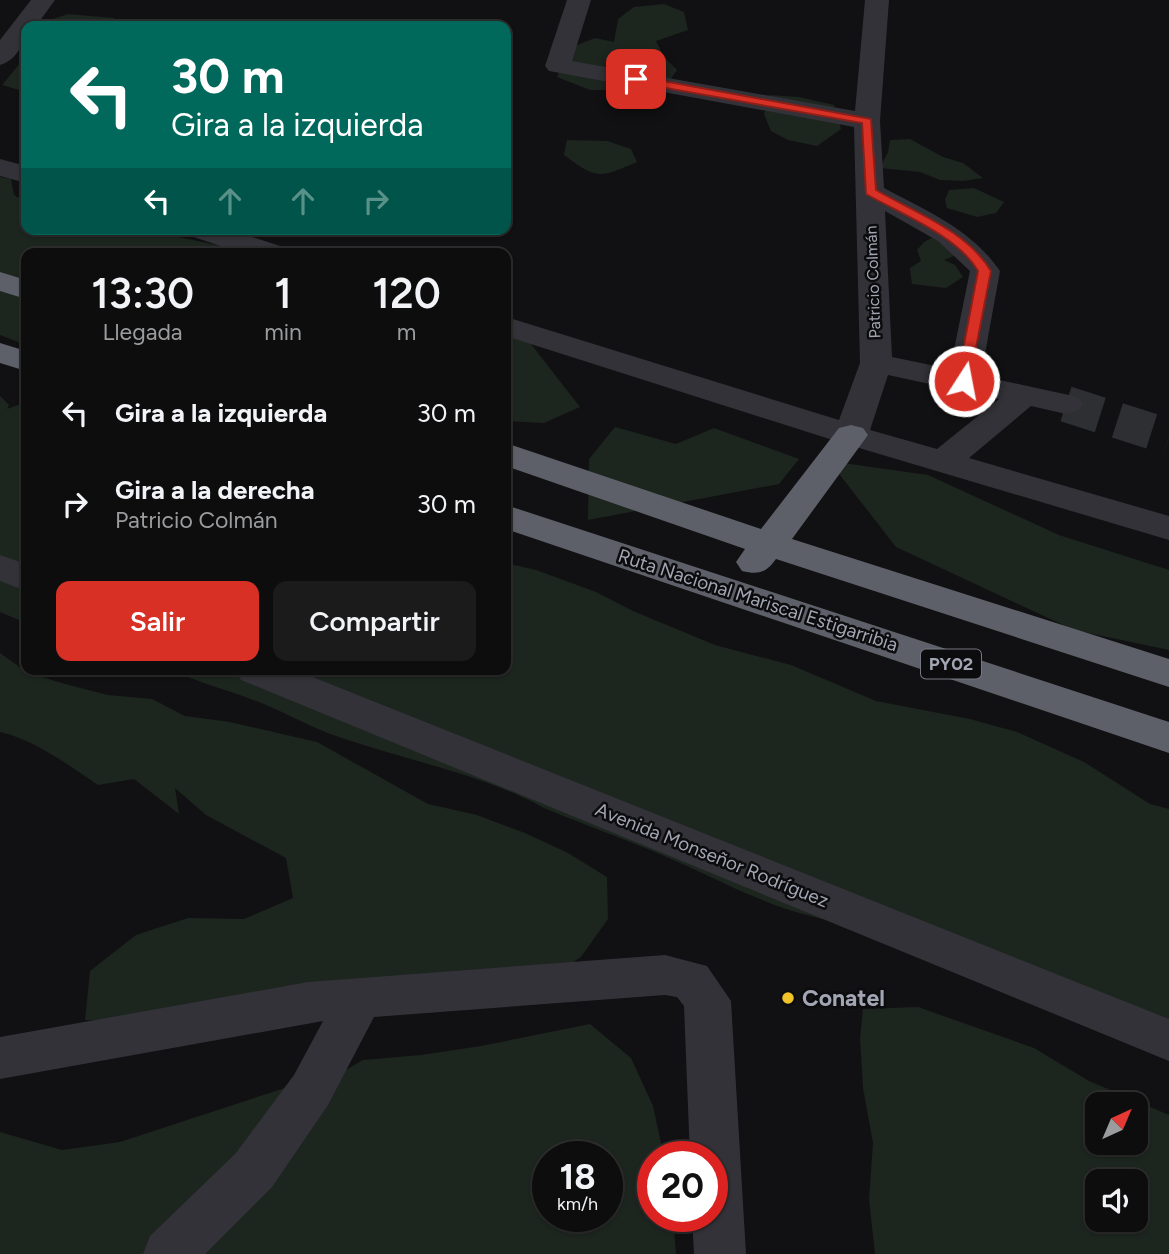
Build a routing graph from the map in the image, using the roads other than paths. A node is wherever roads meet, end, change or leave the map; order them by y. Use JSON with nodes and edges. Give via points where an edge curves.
{"nodes":[{"id":1,"x":43,"y":0,"type":"edge"},
{"id":2,"x":579,"y":0,"type":"edge"},
{"id":3,"x":877,"y":0,"type":"edge"},
{"id":4,"x":27,"y":21,"type":"edge"},
{"id":5,"x":21,"y":29,"type":"edge"},
{"id":6,"x":0,"y":57,"type":"edge"},
{"id":7,"x":867,"y":121,"type":"junction"},
{"id":8,"x":0,"y":167,"type":"edge"},
{"id":9,"x":21,"y":173,"type":"edge"},
{"id":10,"x":870,"y":192,"type":"junction"},
{"id":11,"x":216,"y":235,"type":"edge"},
{"id":12,"x":257,"y":248,"type":"edge"},
{"id":13,"x":0,"y":281,"type":"edge"},
{"id":14,"x":21,"y":288,"type":"edge"},
{"id":15,"x":511,"y":328,"type":"edge"},
{"id":16,"x":0,"y":353,"type":"edge"},
{"id":17,"x":21,"y":359,"type":"edge"},
{"id":18,"x":876,"y":363,"type":"junction"},
{"id":19,"x":964,"y":381,"type":"junction"},
{"id":20,"x":1026,"y":394,"type":"junction"},
{"id":21,"x":1066,"y":404,"type":"tunnel mouth"},
{"id":22,"x":851,"y":435,"type":"junction"},
{"id":23,"x":511,"y":456,"type":"edge"},
{"id":24,"x":943,"y":462,"type":"junction"},
{"id":25,"x":511,"y":519,"type":"edge"},
{"id":26,"x":1169,"y":528,"type":"edge"},
{"id":27,"x":768,"y":544,"type":"junction"},
{"id":28,"x":0,"y":567,"type":"edge"},
{"id":29,"x":21,"y":576,"type":"edge"},
{"id":30,"x":733,"y":590,"type":"junction"},
{"id":31,"x":1169,"y":674,"type":"edge"},
{"id":32,"x":267,"y":675,"type":"edge"},
{"id":33,"x":1169,"y":738,"type":"edge"},
{"id":34,"x":359,"y":999,"type":"junction"},
{"id":35,"x":1169,"y":1040,"type":"edge"},
{"id":36,"x":0,"y":1058,"type":"edge"},
{"id":37,"x":169,"y":1254,"type":"edge"},
{"id":38,"x":720,"y":1254,"type":"edge"}],
"edges":[{"from":1,"to":4,"type":"street"},
{"from":2,"to":7,"type":"street","via":[[558,66]]},
{"from":3,"to":7,"type":"street","name":"Patricio Colmán"},
{"from":5,"to":6,"type":"street"},
{"from":7,"to":10,"type":"street","name":"Patricio Colmán"},
{"from":8,"to":9,"type":"street"},
{"from":10,"to":18,"type":"street","name":"Patricio Colmán"},
{"from":10,"to":19,"type":"street","via":[[961,243],[985,271]]},
{"from":11,"to":12,"type":"street"},
{"from":13,"to":14,"type":"highway"},
{"from":15,"to":22,"type":"street"},
{"from":16,"to":17,"type":"highway"},
{"from":18,"to":19,"type":"street"},
{"from":18,"to":22,"type":"street","name":"Patricio Colmán"},
{"from":19,"to":20,"type":"street"},
{"from":20,"to":21,"type":"street"},
{"from":20,"to":24,"type":"street"},
{"from":22,"to":24,"type":"street"},
{"from":22,"to":27,"type":"highway"},
{"from":23,"to":27,"type":"highway"},
{"from":24,"to":26,"type":"street"},
{"from":25,"to":30,"type":"highway","name":"Ruta Nacional Mariscal Estigarribia","number":"PY02"},
{"from":27,"to":30,"type":"highway"},
{"from":27,"to":31,"type":"highway"},
{"from":28,"to":29,"type":"street"},
{"from":30,"to":33,"type":"highway","name":"Ruta Nacional Mariscal Estigarribia","number":"PY02"},
{"from":32,"to":35,"type":"street","name":"Avenida Monseñor Rodríguez"},
{"from":34,"to":36,"type":"street","via":[[308,1002]]},
{"from":34,"to":37,"type":"street","via":[[311,1090],[254,1170]]},
{"from":34,"to":38,"type":"street","via":[[665,975],[691,980],[707,1001]]}]}
